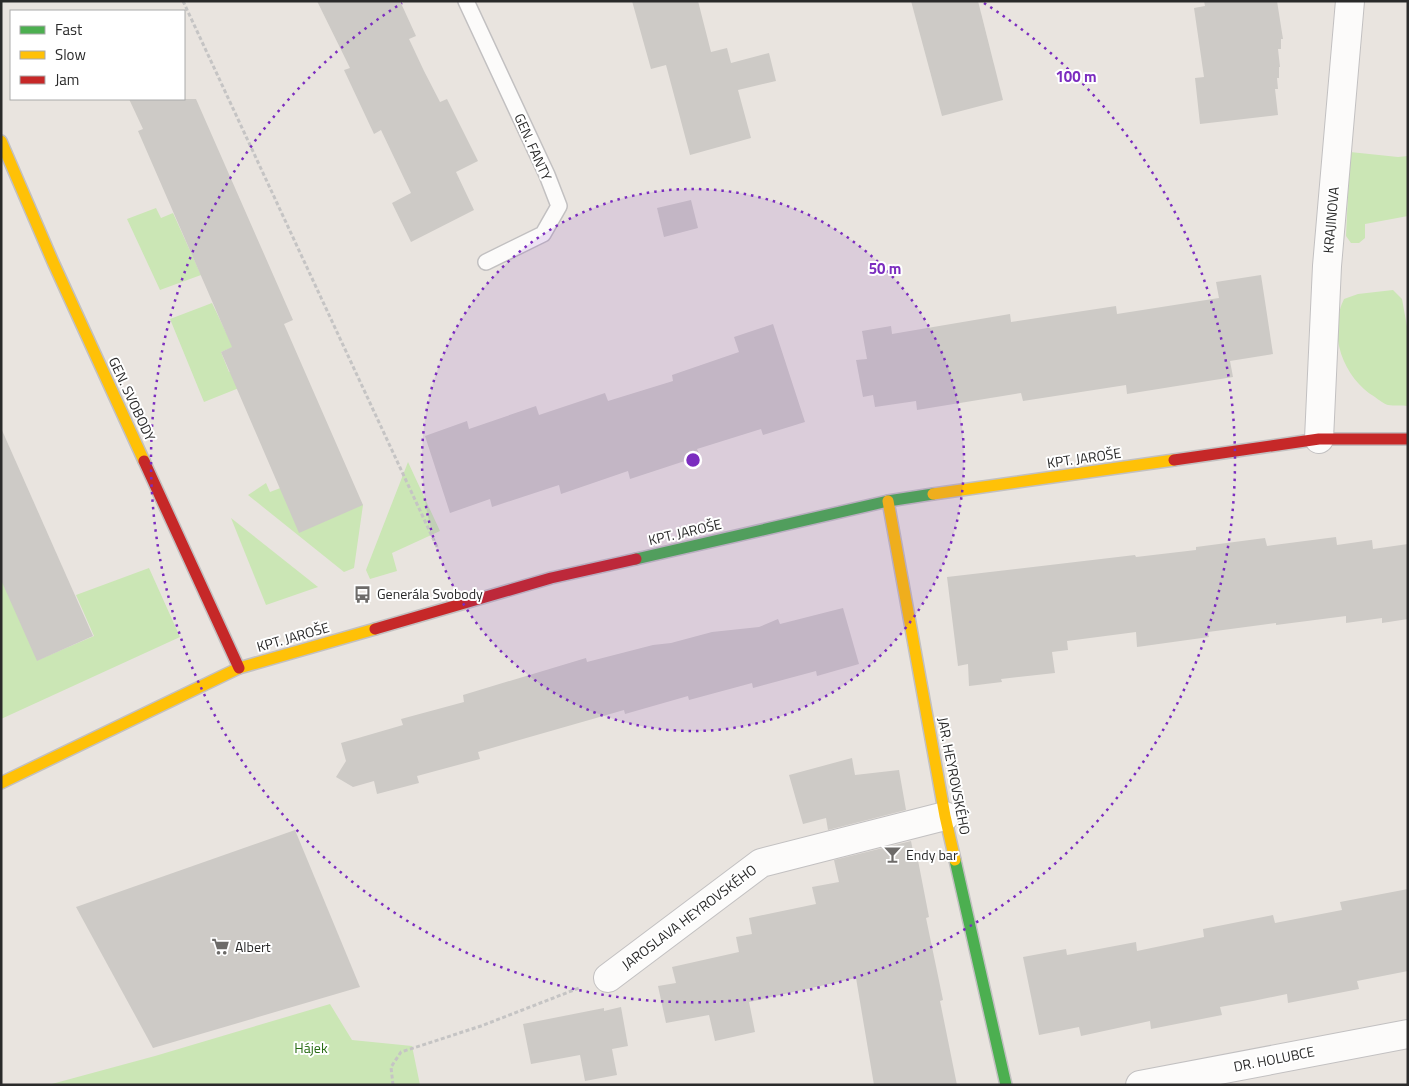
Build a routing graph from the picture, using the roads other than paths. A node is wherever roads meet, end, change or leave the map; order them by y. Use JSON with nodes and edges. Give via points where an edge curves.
{"nodes":[{"id":1,"x":466,"y":1,"type":"edge"},
{"id":2,"x":1350,"y":1,"type":"edge"},
{"id":3,"x":1,"y":141,"type":"edge"},
{"id":4,"x":486,"y":262,"type":"dead end"},
{"id":5,"x":1408,"y":438,"type":"edge"},
{"id":6,"x":1319,"y":439,"type":"junction"},
{"id":7,"x":888,"y":501,"type":"junction"},
{"id":8,"x":239,"y":668,"type":"junction"},
{"id":9,"x":1,"y":783,"type":"edge"},
{"id":10,"x":945,"y":816,"type":"junction"},
{"id":11,"x":608,"y":978,"type":"road end"},
{"id":12,"x":1408,"y":1034,"type":"edge"},
{"id":13,"x":1006,"y":1085,"type":"edge"},
{"id":14,"x":1140,"y":1085,"type":"edge"}],
"edges":[{"from":1,"to":4,"type":"lane","name":"GEN. FANTY","via":[[559,206],[543,234]]},
{"from":2,"to":6,"type":"street","name":"KRAJINOVA","via":[[1327,266]]},
{"from":3,"to":8,"type":"street","name":"GEN. SVOBODY"},
{"from":5,"to":6,"type":"street","name":"KPT. JAROŠE"},
{"from":6,"to":7,"type":"street","name":"KPT. JAROŠE"},
{"from":7,"to":8,"type":"street","name":"KPT. JAROŠE","via":[[552,578]]},
{"from":7,"to":10,"type":"street","name":"JAR. HEYROVSKÉHO"},
{"from":8,"to":9,"type":"street","name":"KPT. JAROŠE"},
{"from":10,"to":11,"type":"street","name":"JAROSLAVA HEYROVSKÉHO","via":[[761,863]]},
{"from":10,"to":13,"type":"street","name":"JAR. HEYROVSKÉHO"},
{"from":12,"to":14,"type":"street","name":"DR. HOLUBCE"}]}
